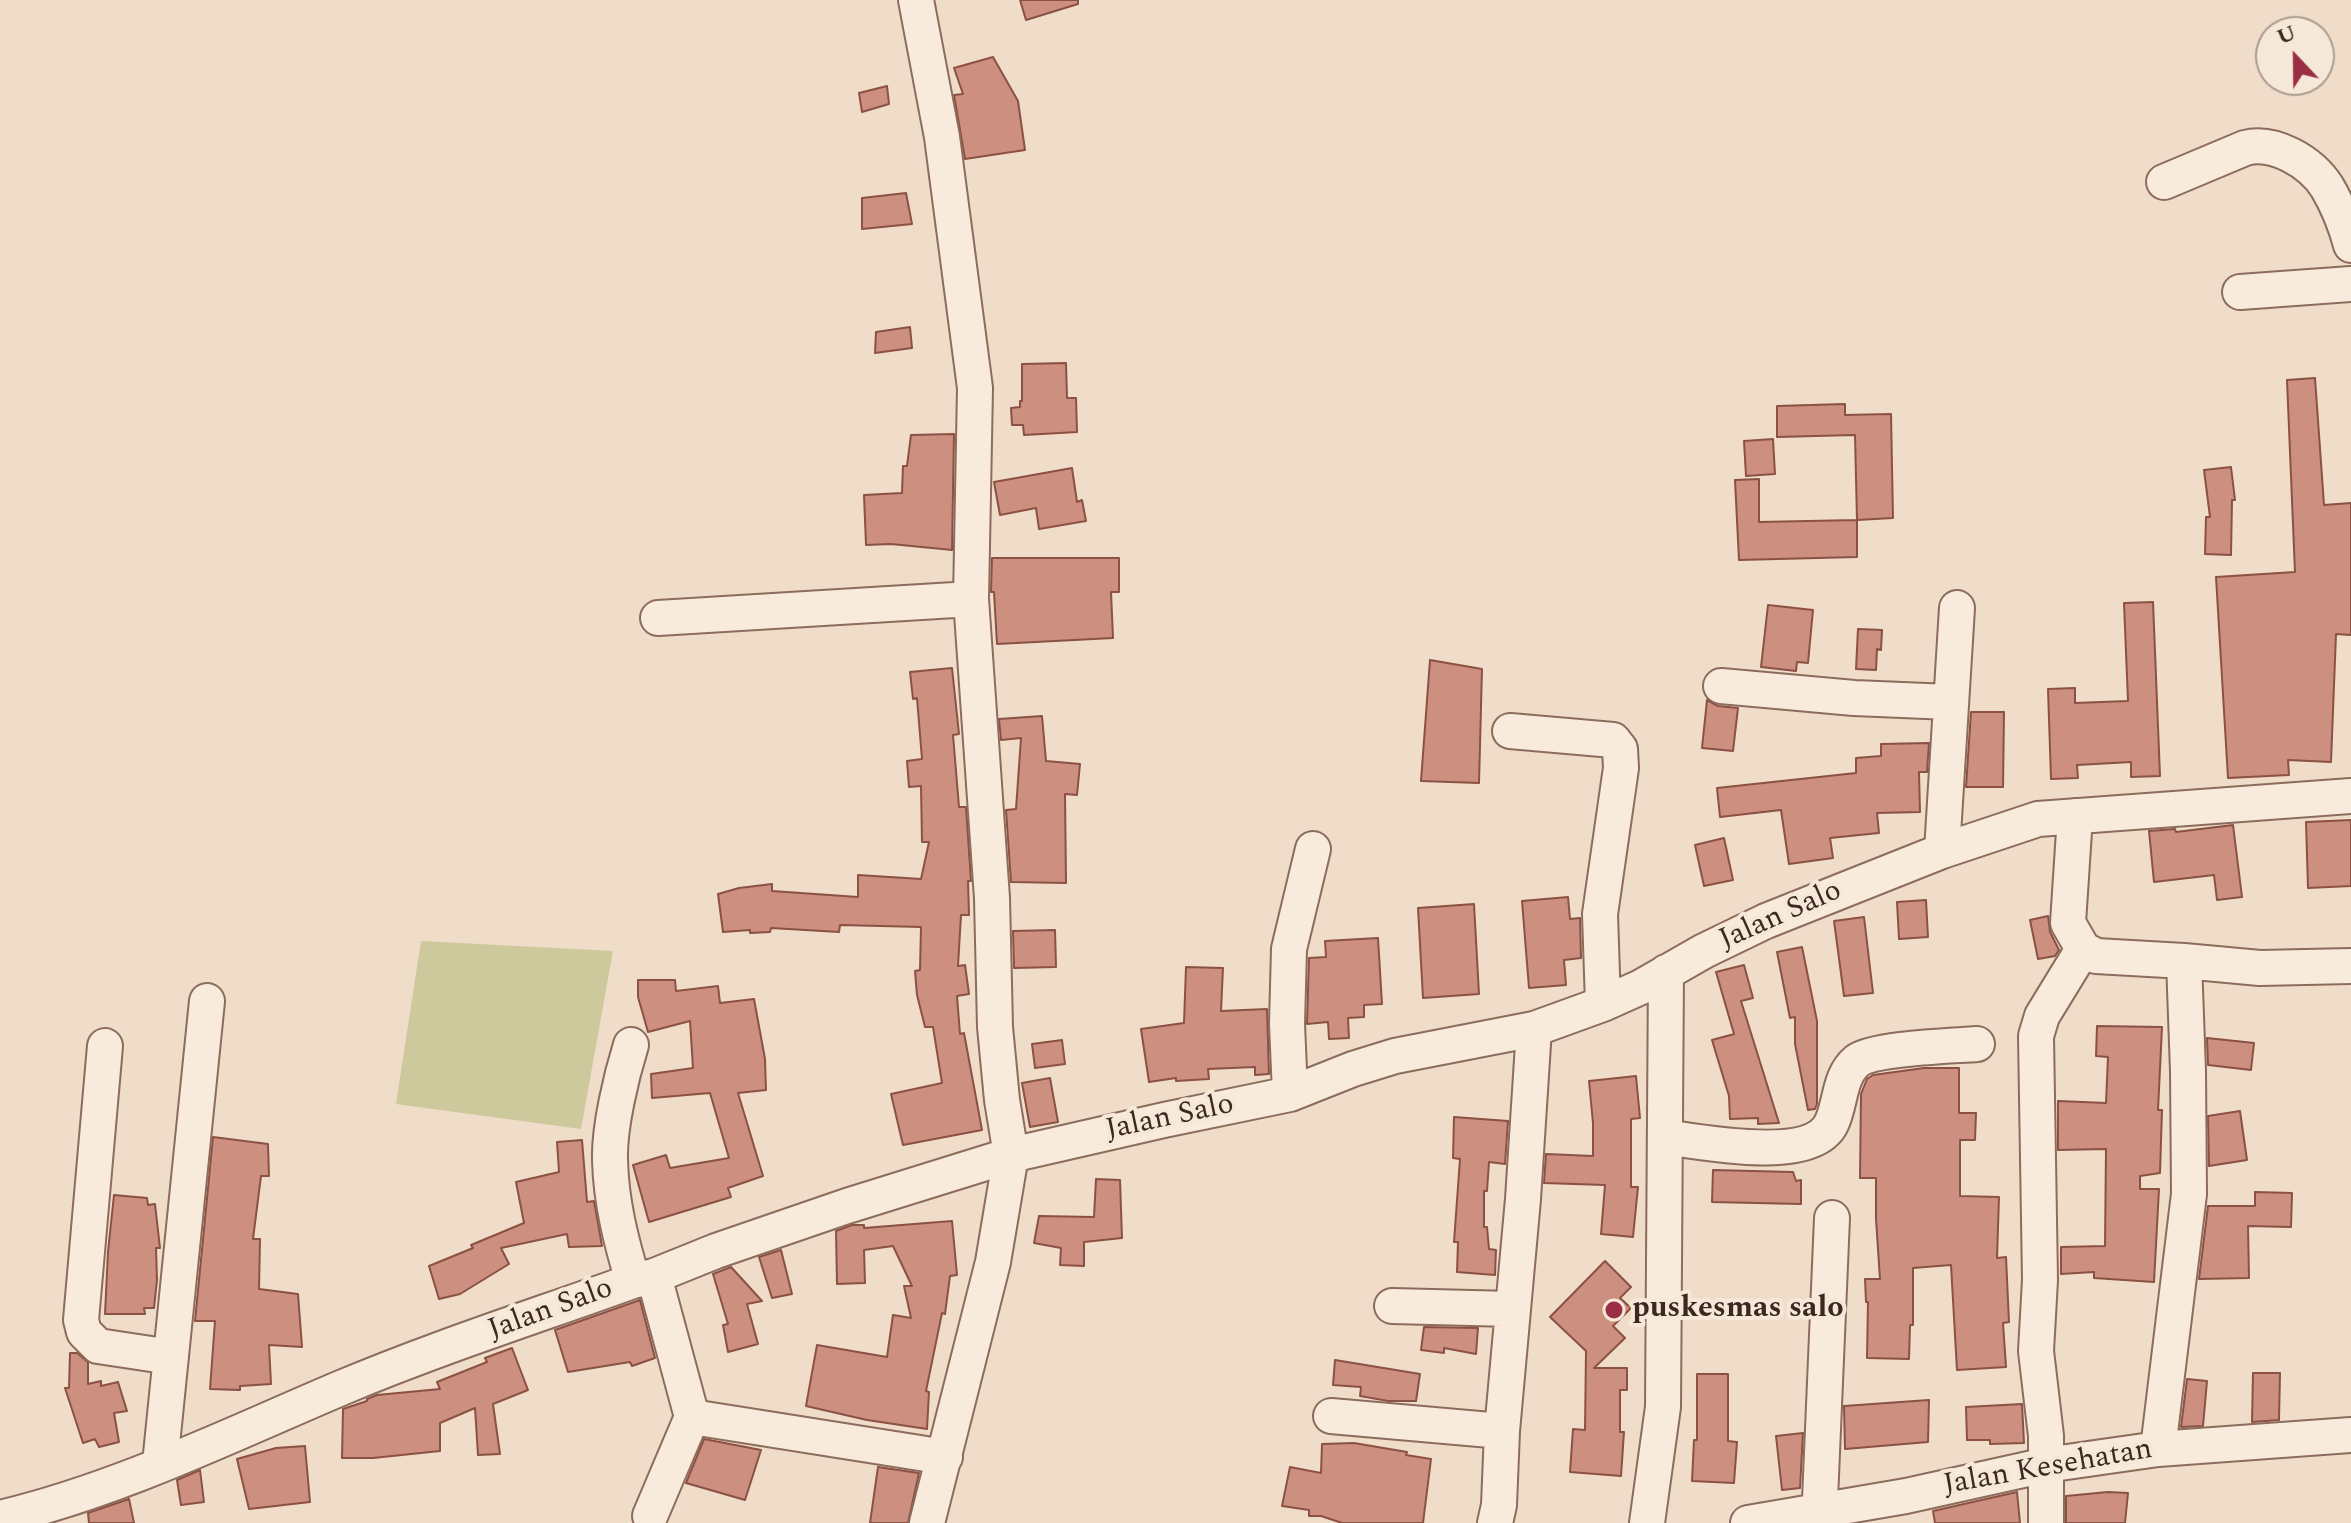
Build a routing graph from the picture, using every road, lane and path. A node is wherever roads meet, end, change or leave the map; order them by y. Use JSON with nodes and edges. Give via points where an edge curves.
{"nodes":[{"id":1,"x":916,"y":0,"type":"edge"},
{"id":2,"x":2164,"y":182,"type":"dead end"},
{"id":3,"x":2351,"y":245,"type":"edge"},
{"id":4,"x":2351,"y":284,"type":"edge"},
{"id":5,"x":2240,"y":292,"type":"dead end"},
{"id":6,"x":971,"y":599,"type":"junction"},
{"id":7,"x":1957,"y":608,"type":"dead end"},
{"id":8,"x":658,"y":618,"type":"dead end"},
{"id":9,"x":1721,"y":686,"type":"dead end"},
{"id":10,"x":1950,"y":702,"type":"junction"},
{"id":11,"x":1510,"y":731,"type":"dead end"},
{"id":12,"x":2351,"y":796,"type":"edge"},
{"id":13,"x":2075,"y":816,"type":"junction"},
{"id":14,"x":1313,"y":849,"type":"dead end"},
{"id":15,"x":1942,"y":851,"type":"junction"},
{"id":16,"x":2083,"y":949,"type":"junction"},
{"id":17,"x":2184,"y":961,"type":"junction"},
{"id":18,"x":2351,"y":966,"type":"edge"},
{"id":19,"x":1666,"y":972,"type":"junction"},
{"id":20,"x":207,"y":1001,"type":"dead end"},
{"id":21,"x":1603,"y":1004,"type":"junction"},
{"id":22,"x":1534,"y":1029,"type":"junction"},
{"id":23,"x":1977,"y":1044,"type":"dead end"},
{"id":24,"x":631,"y":1045,"type":"dead end"},
{"id":25,"x":105,"y":1046,"type":"dead end"},
{"id":26,"x":1290,"y":1094,"type":"junction"},
{"id":27,"x":1665,"y":1137,"type":"junction"},
{"id":28,"x":1011,"y":1155,"type":"junction"},
{"id":29,"x":1832,"y":1218,"type":"dead end"},
{"id":30,"x":643,"y":1278,"type":"junction"},
{"id":31,"x":1392,"y":1306,"type":"dead end"},
{"id":32,"x":1512,"y":1309,"type":"junction"},
{"id":33,"x":171,"y":1357,"type":"junction"},
{"id":34,"x":1331,"y":1416,"type":"dead end"},
{"id":35,"x":692,"y":1417,"type":"junction"},
{"id":36,"x":1502,"y":1431,"type":"junction"},
{"id":37,"x":2351,"y":1435,"type":"edge"},
{"id":38,"x":2158,"y":1449,"type":"junction"},
{"id":39,"x":945,"y":1457,"type":"junction"},
{"id":40,"x":160,"y":1464,"type":"junction"},
{"id":41,"x":2046,"y":1465,"type":"junction"},
{"id":42,"x":650,"y":1516,"type":"dead end"},
{"id":43,"x":1818,"y":1517,"type":"edge"},
{"id":44,"x":0,"y":1518,"type":"edge"},
{"id":45,"x":927,"y":1523,"type":"edge"},
{"id":46,"x":1495,"y":1523,"type":"edge"},
{"id":47,"x":1647,"y":1523,"type":"edge"},
{"id":48,"x":1748,"y":1523,"type":"edge"},
{"id":49,"x":2046,"y":1523,"type":"edge"}],
"edges":[{"from":1,"to":6,"type":"street","via":[[942,137],[975,388]]},
{"from":2,"to":3,"type":"street","via":[[2245,148],[2273,147],[2312,170],[2326,186]]},
{"from":4,"to":5,"type":"street"},
{"from":6,"to":8,"type":"street"},
{"from":6,"to":28,"type":"street","via":[[992,898],[995,1027]]},
{"from":7,"to":10,"type":"street"},
{"from":9,"to":10,"type":"street"},
{"from":10,"to":15,"type":"street"},
{"from":11,"to":21,"type":"street","via":[[1613,740],[1620,749],[1600,914]]},
{"from":12,"to":13,"type":"street","name":"Jalan Salo"},
{"from":13,"to":15,"type":"street","name":"Jalan Salo","via":[[2038,819]]},
{"from":13,"to":16,"type":"street","via":[[2068,923]]},
{"from":14,"to":26,"type":"street","via":[[1289,949]]},
{"from":15,"to":19,"type":"street","name":"Jalan Salo","via":[[1766,921]]},
{"from":16,"to":17,"type":"street","via":[[2096,956]]},
{"from":16,"to":41,"type":"street","via":[[2042,1016],[2036,1036],[2036,1351]]},
{"from":17,"to":18,"type":"street","via":[[2260,968]]},
{"from":17,"to":38,"type":"street","via":[[2189,1194]]},
{"from":19,"to":21,"type":"street","name":"Jalan Salo"},
{"from":19,"to":27,"type":"street"},
{"from":20,"to":33,"type":"street"},
{"from":21,"to":22,"type":"street","name":"Jalan Salo"},
{"from":22,"to":26,"type":"street","name":"Jalan Salo","via":[[1395,1056]]},
{"from":22,"to":32,"type":"street"},
{"from":23,"to":27,"type":"street","via":[[1865,1056],[1842,1084],[1832,1126],[1812,1141],[1766,1149]]},
{"from":24,"to":30,"type":"street","via":[[610,1157],[615,1212]]},
{"from":25,"to":33,"type":"street","via":[[81,1320],[84,1332],[98,1346]]},
{"from":26,"to":28,"type":"street","name":"Jalan Salo"},
{"from":27,"to":47,"type":"street","via":[[1663,1407]]},
{"from":28,"to":30,"type":"street","name":"Jalan Salo"},
{"from":28,"to":39,"type":"street","via":[[993,1262]]},
{"from":29,"to":43,"type":"street"},
{"from":30,"to":35,"type":"street"},
{"from":30,"to":40,"type":"street","name":"Jalan Salo","via":[[344,1387]]},
{"from":31,"to":32,"type":"street"},
{"from":32,"to":36,"type":"street"},
{"from":33,"to":40,"type":"street"},
{"from":34,"to":36,"type":"street"},
{"from":35,"to":39,"type":"street"},
{"from":35,"to":42,"type":"street"},
{"from":36,"to":46,"type":"street"},
{"from":37,"to":38,"type":"street","name":"Jalan Kesehatan"},
{"from":38,"to":41,"type":"street","name":"Jalan Kesehatan"},
{"from":39,"to":45,"type":"street"},
{"from":40,"to":44,"type":"street","name":"Jalan Salo","via":[[65,1501]]},
{"from":41,"to":43,"type":"street","name":"Jalan Kesehatan"},
{"from":41,"to":49,"type":"street"},
{"from":43,"to":48,"type":"street","name":"Jalan Kesehatan"}]}
